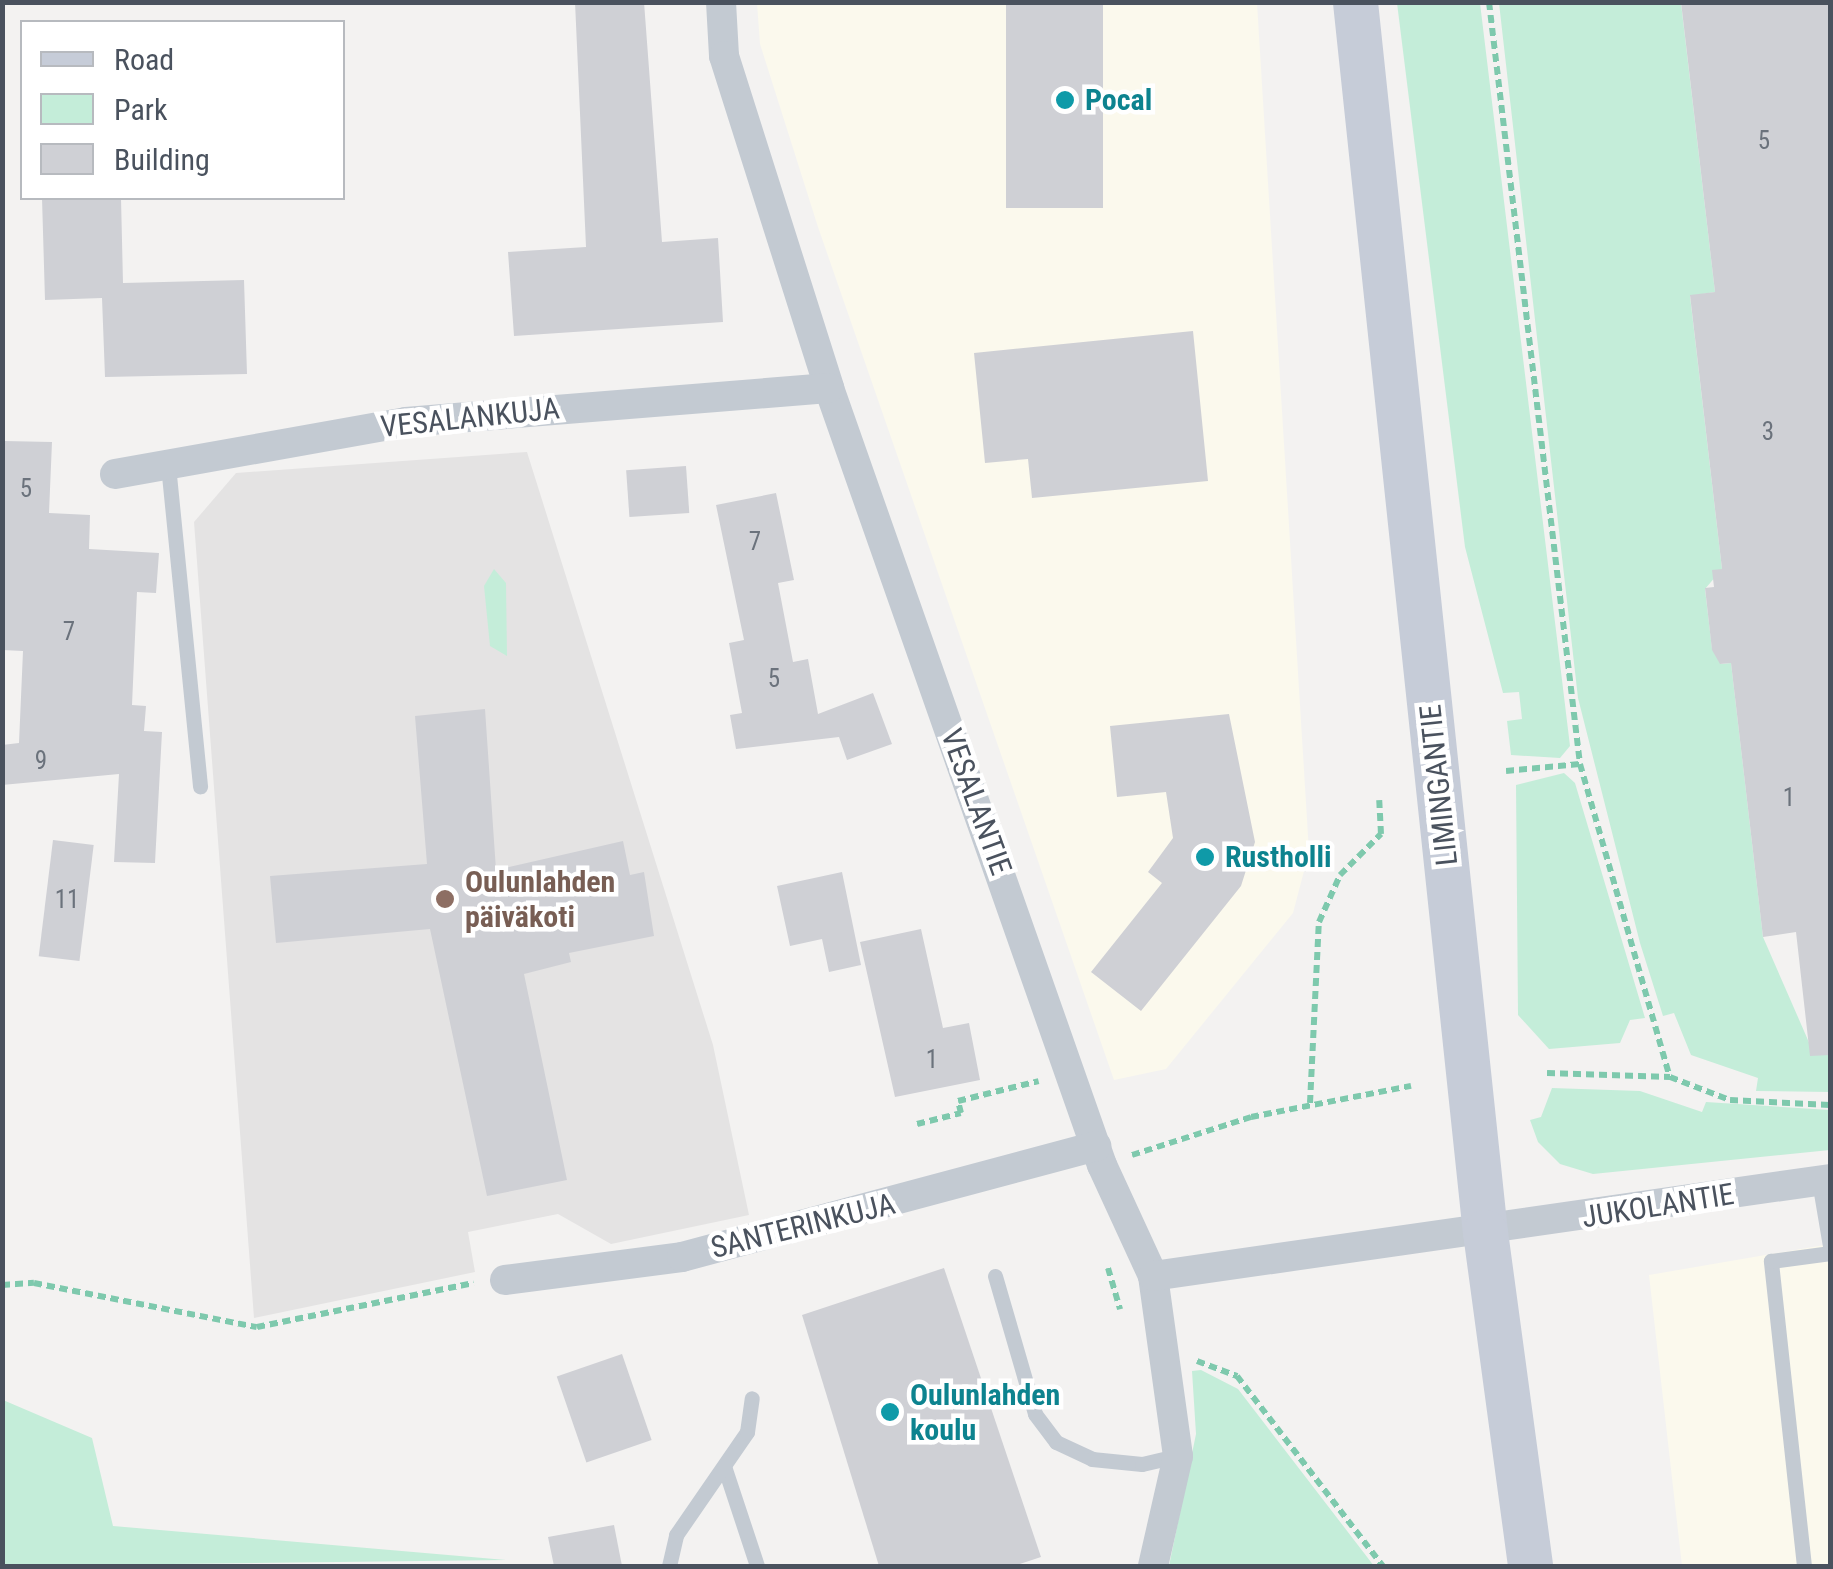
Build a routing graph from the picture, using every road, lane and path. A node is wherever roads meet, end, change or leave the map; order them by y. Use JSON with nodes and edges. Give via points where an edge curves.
{"nodes":[{"id":1,"x":722,"y":2,"type":"edge"},
{"id":2,"x":1355,"y":2,"type":"edge"},
{"id":3,"x":1489,"y":2,"type":"edge"},
{"id":4,"x":829,"y":388,"type":"junction"},
{"id":5,"x":168,"y":465,"type":"junction"},
{"id":6,"x":115,"y":474,"type":"dead end"},
{"id":7,"x":1580,"y":764,"type":"junction"},
{"id":8,"x":1506,"y":772,"type":"dead end"},
{"id":9,"x":200,"y":786,"type":"dead end"},
{"id":10,"x":1379,"y":800,"type":"dead end"},
{"id":11,"x":1547,"y":1074,"type":"dead end"},
{"id":12,"x":1670,"y":1076,"type":"junction"},
{"id":13,"x":1050,"y":1078,"type":"dead end"},
{"id":14,"x":1411,"y":1086,"type":"dead end"},
{"id":15,"x":1310,"y":1104,"type":"junction"},
{"id":16,"x":1830,"y":1105,"type":"edge"},
{"id":17,"x":917,"y":1124,"type":"dead end"},
{"id":18,"x":1099,"y":1155,"type":"junction"},
{"id":19,"x":1825,"y":1180,"type":"edge"},
{"id":20,"x":1486,"y":1232,"type":"junction"},
{"id":21,"x":1830,"y":1249,"type":"edge"},
{"id":22,"x":995,"y":1276,"type":"dead end"},
{"id":23,"x":1153,"y":1276,"type":"junction"},
{"id":24,"x":505,"y":1280,"type":"joint"},
{"id":25,"x":2,"y":1284,"type":"edge"},
{"id":26,"x":1172,"y":1364,"type":"junction"},
{"id":27,"x":752,"y":1398,"type":"dead end"},
{"id":28,"x":1178,"y":1456,"type":"junction"},
{"id":29,"x":725,"y":1469,"type":"junction"},
{"id":30,"x":669,"y":1566,"type":"edge"},
{"id":31,"x":758,"y":1566,"type":"edge"},
{"id":32,"x":1153,"y":1566,"type":"edge"},
{"id":33,"x":1383,"y":1566,"type":"edge"},
{"id":34,"x":1530,"y":1566,"type":"edge"},
{"id":35,"x":1804,"y":1566,"type":"edge"}],
"edges":[{"from":1,"to":4,"type":"street","name":"VESALANTIE","via":[[724,56]]},
{"from":2,"to":20,"type":"main road","name":"LIMINGANTIE"},
{"from":3,"to":7,"type":"path"},
{"from":4,"to":5,"type":"street","name":"VESALANKUJA","via":[[484,412]]},
{"from":4,"to":18,"type":"street","name":"VESALANTIE"},
{"from":5,"to":6,"type":"street","name":"VESALANKUJA"},
{"from":5,"to":9,"type":"lane"},
{"from":7,"to":8,"type":"path"},
{"from":7,"to":12,"type":"path"},
{"from":10,"to":15,"type":"path","via":[[1381,834],[1340,875],[1319,922]]},
{"from":11,"to":12,"type":"path"},
{"from":12,"to":16,"type":"path","via":[[1730,1100]]},
{"from":13,"to":17,"type":"path","via":[[958,1101],[961,1114]]},
{"from":14,"to":15,"type":"path"},
{"from":15,"to":18,"type":"path"},
{"from":18,"to":23,"type":"street","name":"VESALANTIE"},
{"from":18,"to":24,"type":"street","name":"SANTERINKUJA","via":[[682,1257]]},
{"from":19,"to":20,"type":"street","name":"JUKOLANTIE"},
{"from":19,"to":21,"type":"lane"},
{"from":20,"to":23,"type":"street"},
{"from":20,"to":34,"type":"main road","name":"LIMINGANTIE"},
{"from":21,"to":35,"type":"lane","via":[[1771,1261]]},
{"from":22,"to":28,"type":"lane","via":[[1035,1414],[1056,1442],[1092,1459],[1142,1464]]},
{"from":23,"to":26,"type":"street","name":"VESALANTIE"},
{"from":24,"to":25,"type":"path","via":[[257,1327],[34,1282]]},
{"from":26,"to":28,"type":"street","name":"VESALANTIE"},
{"from":26,"to":33,"type":"path","via":[[1214,1363],[1237,1376]]},
{"from":27,"to":29,"type":"lane","via":[[748,1432]]},
{"from":28,"to":32,"type":"street","name":"VESALANTIE"},
{"from":29,"to":30,"type":"lane","via":[[676,1535]]},
{"from":29,"to":31,"type":"lane"}]}
